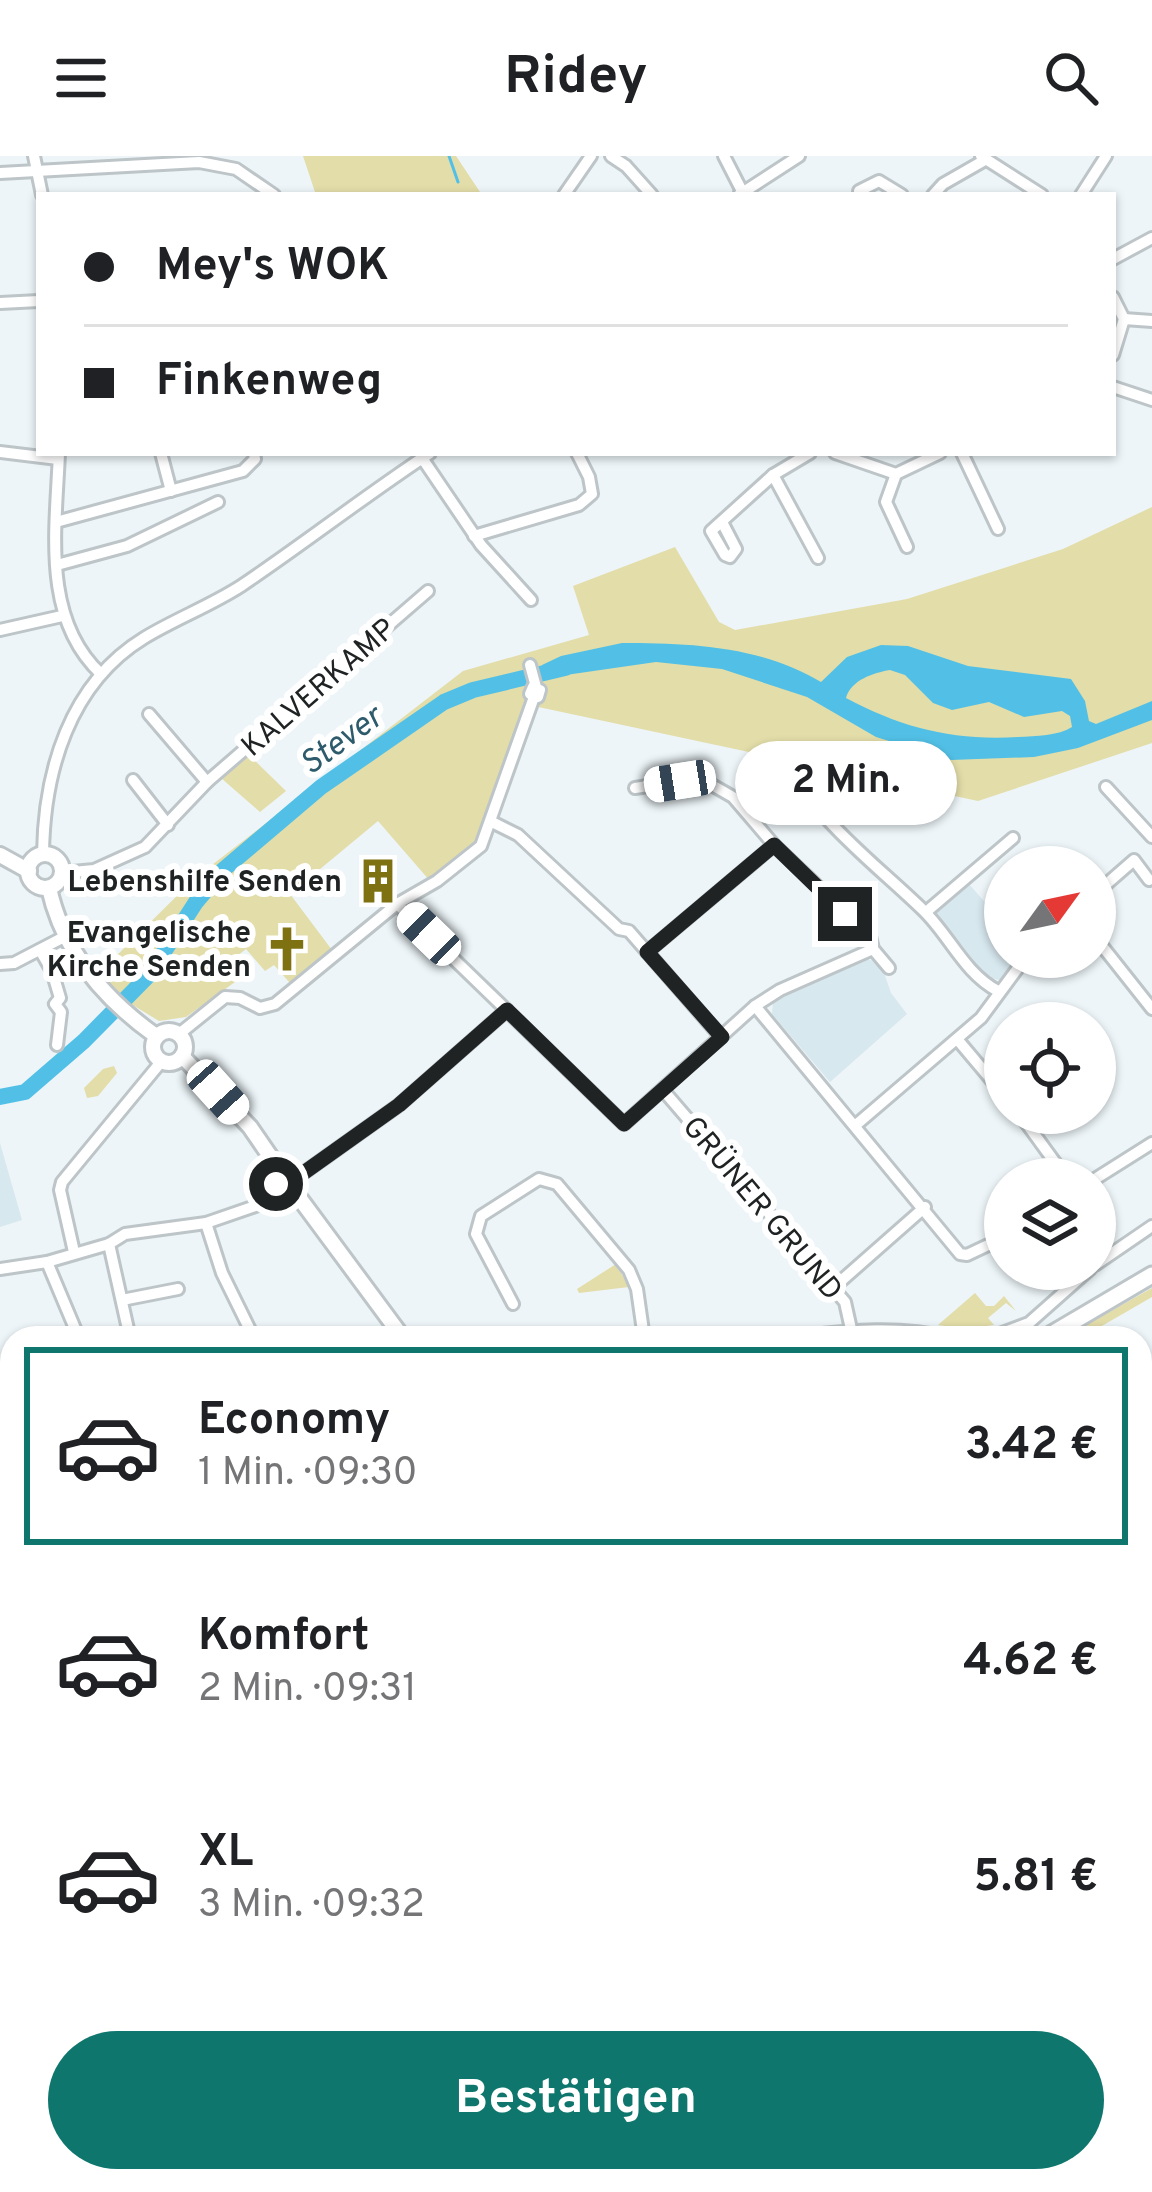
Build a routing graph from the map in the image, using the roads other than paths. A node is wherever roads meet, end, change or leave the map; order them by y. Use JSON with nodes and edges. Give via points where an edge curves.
{"nodes":[{"id":1,"x":34,"y":156,"type":"edge"},
{"id":2,"x":591,"y":156,"type":"edge"},
{"id":3,"x":611,"y":156,"type":"edge"},
{"id":4,"x":724,"y":156,"type":"edge"},
{"id":5,"x":800,"y":156,"type":"edge"},
{"id":6,"x":1014,"y":156,"type":"edge"},
{"id":7,"x":1106,"y":156,"type":"edge"},
{"id":8,"x":983,"y":158,"type":"edge"},
{"id":9,"x":128,"y":160,"type":"edge"},
{"id":10,"x":221,"y":160,"type":"edge"},
{"id":11,"x":38,"y":170,"type":"junction"},
{"id":12,"x":1004,"y":172,"type":"junction"},
{"id":13,"x":0,"y":173,"type":"edge"},
{"id":14,"x":859,"y":191,"type":"dead end"},
{"id":15,"x":42,"y":192,"type":"edge"},
{"id":16,"x":270,"y":192,"type":"edge"},
{"id":17,"x":566,"y":192,"type":"edge"},
{"id":18,"x":647,"y":192,"type":"edge"},
{"id":19,"x":741,"y":192,"type":"edge"},
{"id":20,"x":745,"y":192,"type":"edge"},
{"id":21,"x":897,"y":192,"type":"edge"},
{"id":22,"x":937,"y":192,"type":"edge"},
{"id":23,"x":1036,"y":192,"type":"edge"},
{"id":24,"x":1083,"y":192,"type":"edge"},
{"id":25,"x":1152,"y":238,"type":"edge"},
{"id":26,"x":1116,"y":257,"type":"edge"},
{"id":27,"x":36,"y":301,"type":"edge"},
{"id":28,"x":0,"y":303,"type":"edge"},
{"id":29,"x":1116,"y":303,"type":"edge"},
{"id":30,"x":1124,"y":319,"type":"junction"},
{"id":31,"x":1152,"y":321,"type":"edge"},
{"id":32,"x":1116,"y":345,"type":"edge"},
{"id":33,"x":1116,"y":388,"type":"edge"},
{"id":34,"x":1152,"y":400,"type":"edge"},
{"id":35,"x":0,"y":452,"type":"edge"},
{"id":36,"x":36,"y":454,"type":"edge"},
{"id":37,"x":59,"y":456,"type":"edge"},
{"id":38,"x":162,"y":456,"type":"edge"},
{"id":39,"x":255,"y":456,"type":"edge"},
{"id":40,"x":426,"y":456,"type":"edge"},
{"id":41,"x":579,"y":456,"type":"edge"},
{"id":42,"x":804,"y":456,"type":"edge"},
{"id":43,"x":844,"y":456,"type":"edge"},
{"id":44,"x":934,"y":456,"type":"edge"},
{"id":45,"x":963,"y":456,"type":"edge"},
{"id":46,"x":896,"y":474,"type":"junction"},
{"id":47,"x":773,"y":475,"type":"junction"},
{"id":48,"x":171,"y":490,"type":"junction"},
{"id":49,"x":218,"y":502,"type":"dead end"},
{"id":50,"x":56,"y":522,"type":"junction"},
{"id":51,"x":722,"y":522,"type":"dead end"},
{"id":52,"x":998,"y":529,"type":"dead end"},
{"id":53,"x":474,"y":536,"type":"junction"},
{"id":54,"x":907,"y":547,"type":"dead end"},
{"id":55,"x":818,"y":558,"type":"dead end"},
{"id":56,"x":57,"y":565,"type":"junction"},
{"id":57,"x":428,"y":591,"type":"dead end"},
{"id":58,"x":532,"y":600,"type":"dead end"},
{"id":59,"x":62,"y":616,"type":"junction"},
{"id":60,"x":0,"y":630,"type":"edge"},
{"id":61,"x":530,"y":665,"type":"dead end"},
{"id":62,"x":101,"y":674,"type":"junction"},
{"id":63,"x":149,"y":714,"type":"dead end"},
{"id":64,"x":133,"y":780,"type":"dead end"},
{"id":65,"x":207,"y":782,"type":"junction"},
{"id":66,"x":1106,"y":787,"type":"dead end"},
{"id":67,"x":635,"y":788,"type":"dead end"},
{"id":68,"x":828,"y":820,"type":"dead end"},
{"id":69,"x":492,"y":822,"type":"junction"},
{"id":70,"x":168,"y":825,"type":"junction"},
{"id":71,"x":1152,"y":837,"type":"edge"},
{"id":72,"x":1013,"y":838,"type":"dead end"},
{"id":73,"x":774,"y":845,"type":"junction"},
{"id":74,"x":44,"y":854,"type":"junction"},
{"id":75,"x":0,"y":855,"type":"edge"},
{"id":76,"x":28,"y":871,"type":"junction"},
{"id":77,"x":62,"y":872,"type":"junction"},
{"id":78,"x":1116,"y":876,"type":"edge"},
{"id":79,"x":1149,"y":880,"type":"edge"},
{"id":80,"x":49,"y":888,"type":"junction"},
{"id":81,"x":397,"y":904,"type":"junction"},
{"id":82,"x":926,"y":913,"type":"junction"},
{"id":83,"x":64,"y":937,"type":"junction"},
{"id":84,"x":873,"y":949,"type":"junction"},
{"id":85,"x":40,"y":950,"type":"junction"},
{"id":86,"x":647,"y":952,"type":"junction"},
{"id":87,"x":0,"y":964,"type":"edge"},
{"id":88,"x":1116,"y":964,"type":"edge"},
{"id":89,"x":889,"y":968,"type":"dead end"},
{"id":90,"x":1009,"y":978,"type":"edge"},
{"id":91,"x":998,"y":991,"type":"junction"},
{"id":92,"x":755,"y":1006,"type":"junction"},
{"id":93,"x":1152,"y":1009,"type":"edge"},
{"id":94,"x":507,"y":1010,"type":"junction"},
{"id":95,"x":179,"y":1034,"type":"junction"},
{"id":96,"x":156,"y":1036,"type":"junction"},
{"id":97,"x":722,"y":1037,"type":"junction"},
{"id":98,"x":957,"y":1039,"type":"junction"},
{"id":99,"x":56,"y":1045,"type":"dead end"},
{"id":100,"x":182,"y":1056,"type":"junction"},
{"id":101,"x":161,"y":1062,"type":"junction"},
{"id":102,"x":984,"y":1071,"type":"edge"},
{"id":103,"x":663,"y":1090,"type":"junction"},
{"id":104,"x":857,"y":1124,"type":"junction"},
{"id":105,"x":1152,"y":1143,"type":"edge"},
{"id":106,"x":1116,"y":1166,"type":"edge"},
{"id":107,"x":288,"y":1184,"type":"junction"},
{"id":108,"x":925,"y":1207,"type":"junction"},
{"id":109,"x":206,"y":1223,"type":"junction"},
{"id":110,"x":1152,"y":1226,"type":"edge"},
{"id":111,"x":110,"y":1244,"type":"junction"},
{"id":112,"x":984,"y":1246,"type":"edge"},
{"id":113,"x":1116,"y":1251,"type":"edge"},
{"id":114,"x":74,"y":1252,"type":"junction"},
{"id":115,"x":46,"y":1262,"type":"junction"},
{"id":116,"x":0,"y":1269,"type":"edge"},
{"id":117,"x":1152,"y":1275,"type":"edge"},
{"id":118,"x":833,"y":1288,"type":"junction"},
{"id":119,"x":178,"y":1289,"type":"dead end"},
{"id":120,"x":1066,"y":1290,"type":"edge"},
{"id":121,"x":122,"y":1300,"type":"junction"},
{"id":122,"x":513,"y":1304,"type":"dead end"},
{"id":123,"x":74,"y":1326,"type":"edge"},
{"id":124,"x":127,"y":1326,"type":"edge"},
{"id":125,"x":248,"y":1326,"type":"edge"},
{"id":126,"x":395,"y":1326,"type":"edge"},
{"id":127,"x":642,"y":1326,"type":"edge"},
{"id":128,"x":852,"y":1326,"type":"edge"},
{"id":129,"x":1021,"y":1326,"type":"edge"},
{"id":130,"x":1065,"y":1326,"type":"edge"}],
"edges":[{"from":1,"to":11,"type":"street"},
{"from":2,"to":17,"type":"street"},
{"from":3,"to":18,"type":"street"},
{"from":4,"to":19,"type":"street"},
{"from":5,"to":20,"type":"street"},
{"from":6,"to":12,"type":"street"},
{"from":7,"to":24,"type":"street"},
{"from":8,"to":12,"type":"street"},
{"from":8,"to":22,"type":"street"},
{"from":9,"to":10,"type":"street"},
{"from":9,"to":11,"type":"street"},
{"from":10,"to":16,"type":"street"},
{"from":11,"to":13,"type":"street"},
{"from":11,"to":15,"type":"street"},
{"from":12,"to":23,"type":"street"},
{"from":14,"to":21,"type":"street","via":[[879,181]]},
{"from":25,"to":26,"type":"street"},
{"from":27,"to":28,"type":"street"},
{"from":29,"to":30,"type":"street"},
{"from":30,"to":31,"type":"street"},
{"from":30,"to":32,"type":"street"},
{"from":33,"to":34,"type":"street"},
{"from":35,"to":36,"type":"street"},
{"from":37,"to":50,"type":"street"},
{"from":38,"to":48,"type":"street"},
{"from":39,"to":48,"type":"street","via":[[243,471]]},
{"from":40,"to":53,"type":"street"},
{"from":40,"to":62,"type":"street"},
{"from":41,"to":53,"type":"street","via":[[592,494],[579,505]]},
{"from":42,"to":47,"type":"street"},
{"from":43,"to":46,"type":"street"},
{"from":44,"to":46,"type":"street"},
{"from":45,"to":52,"type":"street"},
{"from":46,"to":54,"type":"street","via":[[886,502]]},
{"from":47,"to":51,"type":"street"},
{"from":47,"to":55,"type":"street"},
{"from":48,"to":50,"type":"street"},
{"from":49,"to":56,"type":"street","via":[[128,546]]},
{"from":50,"to":56,"type":"street"},
{"from":53,"to":58,"type":"street"},
{"from":56,"to":59,"type":"street"},
{"from":57,"to":65,"type":"street","name":"KALVERKAMP"},
{"from":59,"to":60,"type":"street"},
{"from":59,"to":62,"type":"street"},
{"from":61,"to":69,"type":"street","via":[[535,690]]},
{"from":62,"to":74,"type":"street","via":[[74,712],[53,765]]},
{"from":63,"to":65,"type":"street"},
{"from":64,"to":70,"type":"street"},
{"from":65,"to":70,"type":"street","name":"KALVERKAMP"},
{"from":66,"to":71,"type":"street"},
{"from":67,"to":73,"type":"street","via":[[712,784],[733,796]]},
{"from":68,"to":82,"type":"street"},
{"from":69,"to":81,"type":"street","via":[[461,865]]},
{"from":69,"to":86,"type":"street","via":[[518,835]]},
{"from":70,"to":77,"type":"street","name":"KALVERKAMP","via":[[123,860]]},
{"from":72,"to":82,"type":"street"},
{"from":73,"to":84,"type":"street","via":[[870,936]]},
{"from":73,"to":86,"type":"street"},
{"from":74,"to":76,"type":"street"},
{"from":74,"to":77,"type":"street"},
{"from":75,"to":76,"type":"street"},
{"from":76,"to":80,"type":"street","via":[[35,885]]},
{"from":77,"to":80,"type":"street"},
{"from":78,"to":79,"type":"street","via":[[1134,860]]},
{"from":80,"to":83,"type":"street"},
{"from":81,"to":94,"type":"street","name":"GRÜNER GRUND"},
{"from":81,"to":95,"type":"street","via":[[275,1004],[260,1008],[225,997]]},
{"from":82,"to":91,"type":"street","via":[[976,977]]},
{"from":83,"to":85,"type":"street"},
{"from":83,"to":96,"type":"street","via":[[110,997]]},
{"from":84,"to":89,"type":"street"},
{"from":84,"to":92,"type":"street","name":"GRÜNER GRUND"},
{"from":85,"to":87,"type":"street"},
{"from":85,"to":99,"type":"street","via":[[60,1005]]},
{"from":86,"to":97,"type":"street"},
{"from":88,"to":93,"type":"street"},
{"from":90,"to":91,"type":"street"},
{"from":91,"to":98,"type":"street"},
{"from":92,"to":97,"type":"street","name":"GRÜNER GRUND"},
{"from":92,"to":104,"type":"street"},
{"from":94,"to":103,"type":"street","name":"GRÜNER GRUND","via":[[624,1124]]},
{"from":94,"to":107,"type":"street","via":[[399,1105]]},
{"from":95,"to":96,"type":"street"},
{"from":95,"to":100,"type":"street"},
{"from":96,"to":101,"type":"street"},
{"from":97,"to":103,"type":"street","name":"GRÜNER GRUND"},
{"from":98,"to":102,"type":"street"},
{"from":98,"to":104,"type":"street"},
{"from":100,"to":101,"type":"street"},
{"from":100,"to":107,"type":"street","via":[[250,1127]]},
{"from":101,"to":114,"type":"street","via":[[62,1182]]},
{"from":103,"to":118,"type":"street","name":"GRÜNER GRUND"},
{"from":104,"to":108,"type":"street"},
{"from":105,"to":106,"type":"street"},
{"from":107,"to":109,"type":"street","via":[[261,1204]]},
{"from":107,"to":126,"type":"street"},
{"from":108,"to":112,"type":"street","via":[[963,1255]]},
{"from":108,"to":118,"type":"street"},
{"from":109,"to":111,"type":"street","via":[[125,1234]]},
{"from":109,"to":125,"type":"street"},
{"from":110,"to":113,"type":"street"},
{"from":111,"to":114,"type":"street"},
{"from":111,"to":121,"type":"street"},
{"from":114,"to":115,"type":"street"},
{"from":115,"to":116,"type":"street"},
{"from":115,"to":123,"type":"street"},
{"from":117,"to":130,"type":"main road"},
{"from":118,"to":128,"type":"street","name":"GRÜNER GRUND"},
{"from":119,"to":121,"type":"street"},
{"from":120,"to":129,"type":"street"},
{"from":121,"to":124,"type":"street"},
{"from":122,"to":127,"type":"street","via":[[476,1234],[481,1216],[539,1179],[557,1184],[629,1270]]}]}
